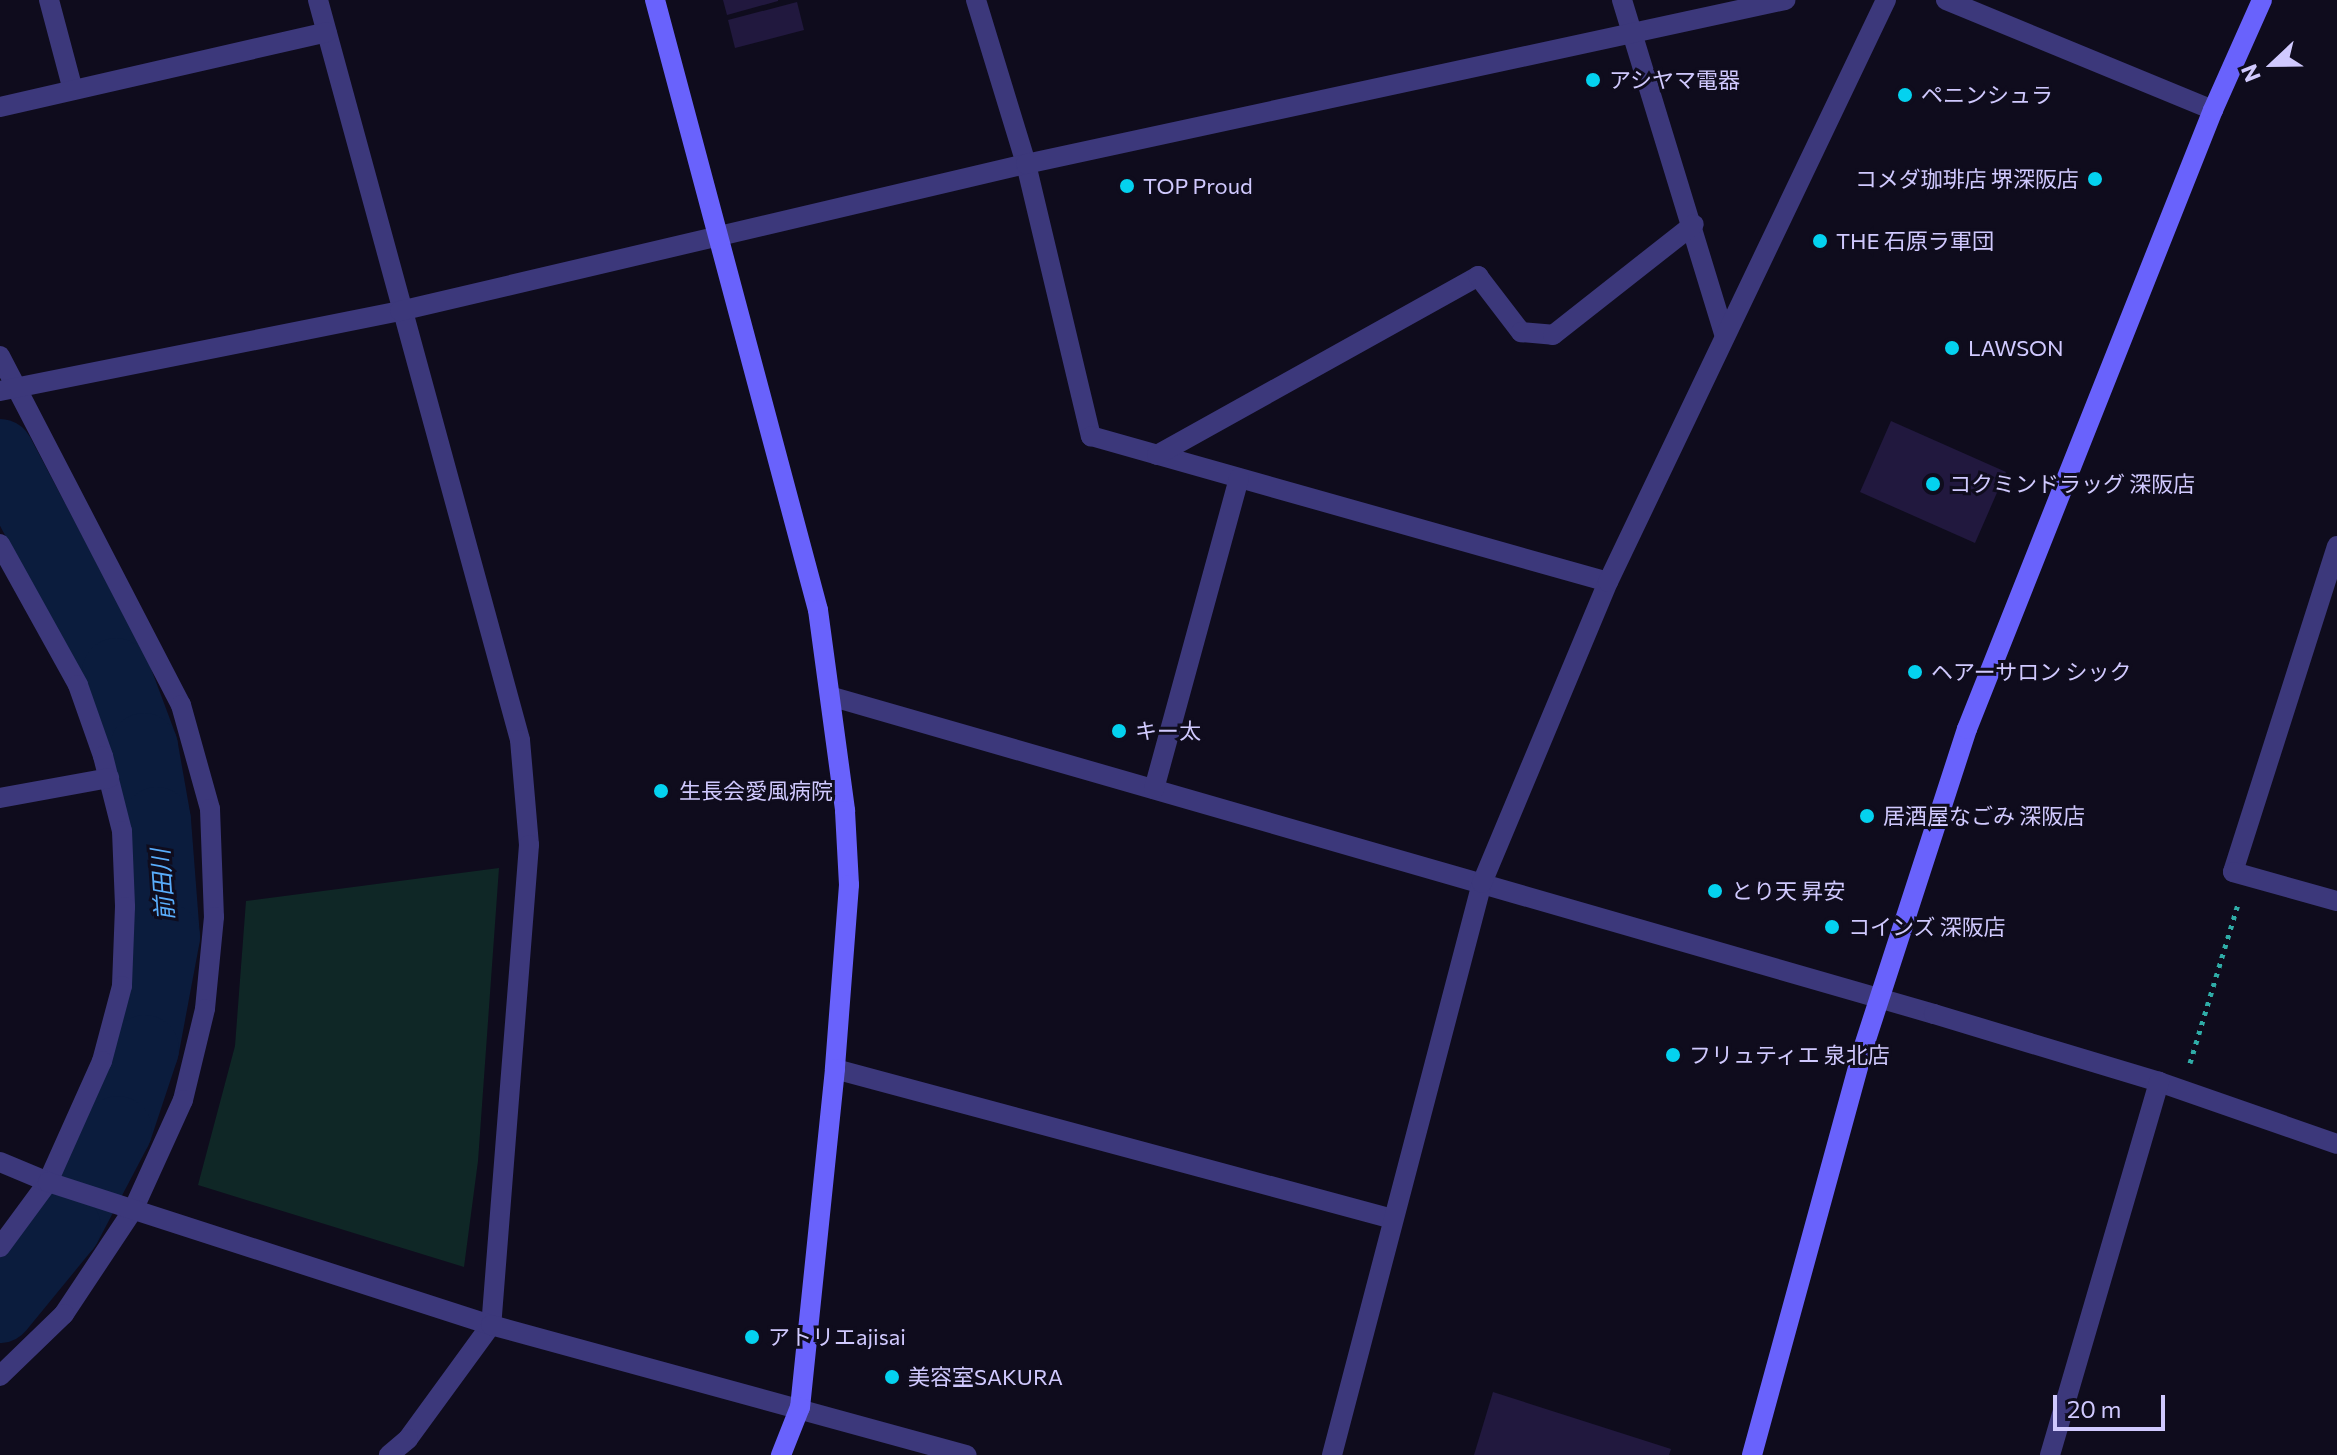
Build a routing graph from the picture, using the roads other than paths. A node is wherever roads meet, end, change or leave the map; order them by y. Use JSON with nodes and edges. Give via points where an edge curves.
{"nodes":[{"id":1,"x":49,"y":0,"type":"edge"},
{"id":2,"x":318,"y":0,"type":"edge"},
{"id":3,"x":655,"y":0,"type":"edge"},
{"id":4,"x":976,"y":0,"type":"edge"},
{"id":5,"x":1622,"y":0,"type":"edge"},
{"id":6,"x":1785,"y":0,"type":"edge"},
{"id":7,"x":1886,"y":0,"type":"edge"},
{"id":8,"x":1946,"y":0,"type":"edge"},
{"id":9,"x":2262,"y":0,"type":"edge"},
{"id":10,"x":327,"y":32,"type":"junction"},
{"id":11,"x":1630,"y":35,"type":"junction"},
{"id":12,"x":73,"y":90,"type":"junction"},
{"id":13,"x":0,"y":107,"type":"edge"},
{"id":14,"x":2213,"y":110,"type":"junction"},
{"id":15,"x":1026,"y":164,"type":"junction"},
{"id":16,"x":1694,"y":224,"type":"junction"},
{"id":17,"x":719,"y":240,"type":"junction"},
{"id":18,"x":400,"y":311,"type":"junction"},
{"id":19,"x":1725,"y":336,"type":"junction"},
{"id":20,"x":0,"y":356,"type":"edge"},
{"id":21,"x":10,"y":389,"type":"edge"},
{"id":22,"x":1157,"y":455,"type":"junction"},
{"id":23,"x":1239,"y":478,"type":"junction"},
{"id":24,"x":0,"y":544,"type":"edge"},
{"id":25,"x":2337,"y":546,"type":"edge"},
{"id":26,"x":1608,"y":582,"type":"junction"},
{"id":27,"x":833,"y":697,"type":"junction"},
{"id":28,"x":109,"y":778,"type":"junction"},
{"id":29,"x":1154,"y":789,"type":"junction"},
{"id":30,"x":0,"y":798,"type":"edge"},
{"id":31,"x":1482,"y":883,"type":"junction"},
{"id":32,"x":2337,"y":901,"type":"edge"},
{"id":33,"x":1880,"y":998,"type":"junction"},
{"id":34,"x":835,"y":1069,"type":"junction"},
{"id":35,"x":2159,"y":1082,"type":"junction"},
{"id":36,"x":2337,"y":1144,"type":"edge"},
{"id":37,"x":0,"y":1162,"type":"edge"},
{"id":38,"x":48,"y":1182,"type":"junction"},
{"id":39,"x":133,"y":1210,"type":"junction"},
{"id":40,"x":1393,"y":1219,"type":"junction"},
{"id":41,"x":0,"y":1247,"type":"edge"},
{"id":42,"x":491,"y":1325,"type":"junction"},
{"id":43,"x":0,"y":1376,"type":"edge"},
{"id":44,"x":800,"y":1407,"type":"junction"},
{"id":45,"x":389,"y":1455,"type":"edge"},
{"id":46,"x":781,"y":1455,"type":"edge"},
{"id":47,"x":967,"y":1455,"type":"edge"},
{"id":48,"x":1332,"y":1455,"type":"edge"},
{"id":49,"x":1752,"y":1455,"type":"edge"},
{"id":50,"x":2050,"y":1455,"type":"edge"}],
"edges":[{"from":1,"to":12,"type":"street"},
{"from":2,"to":10,"type":"street"},
{"from":3,"to":17,"type":"street"},
{"from":4,"to":15,"type":"street"},
{"from":5,"to":11,"type":"street"},
{"from":6,"to":11,"type":"street"},
{"from":7,"to":19,"type":"street"},
{"from":8,"to":14,"type":"street"},
{"from":9,"to":14,"type":"street"},
{"from":10,"to":12,"type":"street"},
{"from":10,"to":18,"type":"street"},
{"from":11,"to":15,"type":"street"},
{"from":11,"to":16,"type":"street"},
{"from":12,"to":13,"type":"street"},
{"from":14,"to":33,"type":"street","via":[[1967,729]]},
{"from":15,"to":17,"type":"street"},
{"from":15,"to":22,"type":"street","via":[[1091,436]]},
{"from":16,"to":19,"type":"street"},
{"from":16,"to":22,"type":"street","via":[[1553,335],[1521,332],[1478,276]]},
{"from":17,"to":18,"type":"street"},
{"from":17,"to":27,"type":"street","via":[[818,610]]},
{"from":18,"to":21,"type":"street"},
{"from":18,"to":42,"type":"street","via":[[520,740],[529,845]]},
{"from":19,"to":26,"type":"street"},
{"from":20,"to":21,"type":"street"},
{"from":21,"to":39,"type":"street","via":[[181,705],[210,809],[214,917],[205,1009],[183,1100]]},
{"from":22,"to":23,"type":"street"},
{"from":23,"to":26,"type":"street"},
{"from":23,"to":29,"type":"street"},
{"from":24,"to":28,"type":"street","via":[[78,685]]},
{"from":25,"to":32,"type":"street","via":[[2233,872]]},
{"from":26,"to":31,"type":"street"},
{"from":27,"to":29,"type":"street"},
{"from":27,"to":34,"type":"street","via":[[849,885]]},
{"from":28,"to":30,"type":"street"},
{"from":28,"to":38,"type":"street","via":[[122,831],[122,986],[102,1061]]},
{"from":29,"to":31,"type":"street"},
{"from":31,"to":33,"type":"street"},
{"from":31,"to":40,"type":"street"},
{"from":33,"to":35,"type":"street"},
{"from":33,"to":49,"type":"street"},
{"from":34,"to":40,"type":"street"},
{"from":34,"to":44,"type":"street"},
{"from":35,"to":36,"type":"street"},
{"from":35,"to":50,"type":"street"},
{"from":37,"to":38,"type":"street"},
{"from":38,"to":39,"type":"street"},
{"from":38,"to":41,"type":"street"},
{"from":39,"to":42,"type":"street"},
{"from":39,"to":43,"type":"street","via":[[64,1314]]},
{"from":40,"to":48,"type":"street"},
{"from":42,"to":44,"type":"street"},
{"from":42,"to":45,"type":"street","via":[[408,1439]]},
{"from":44,"to":46,"type":"street"},
{"from":44,"to":47,"type":"street"}]}
